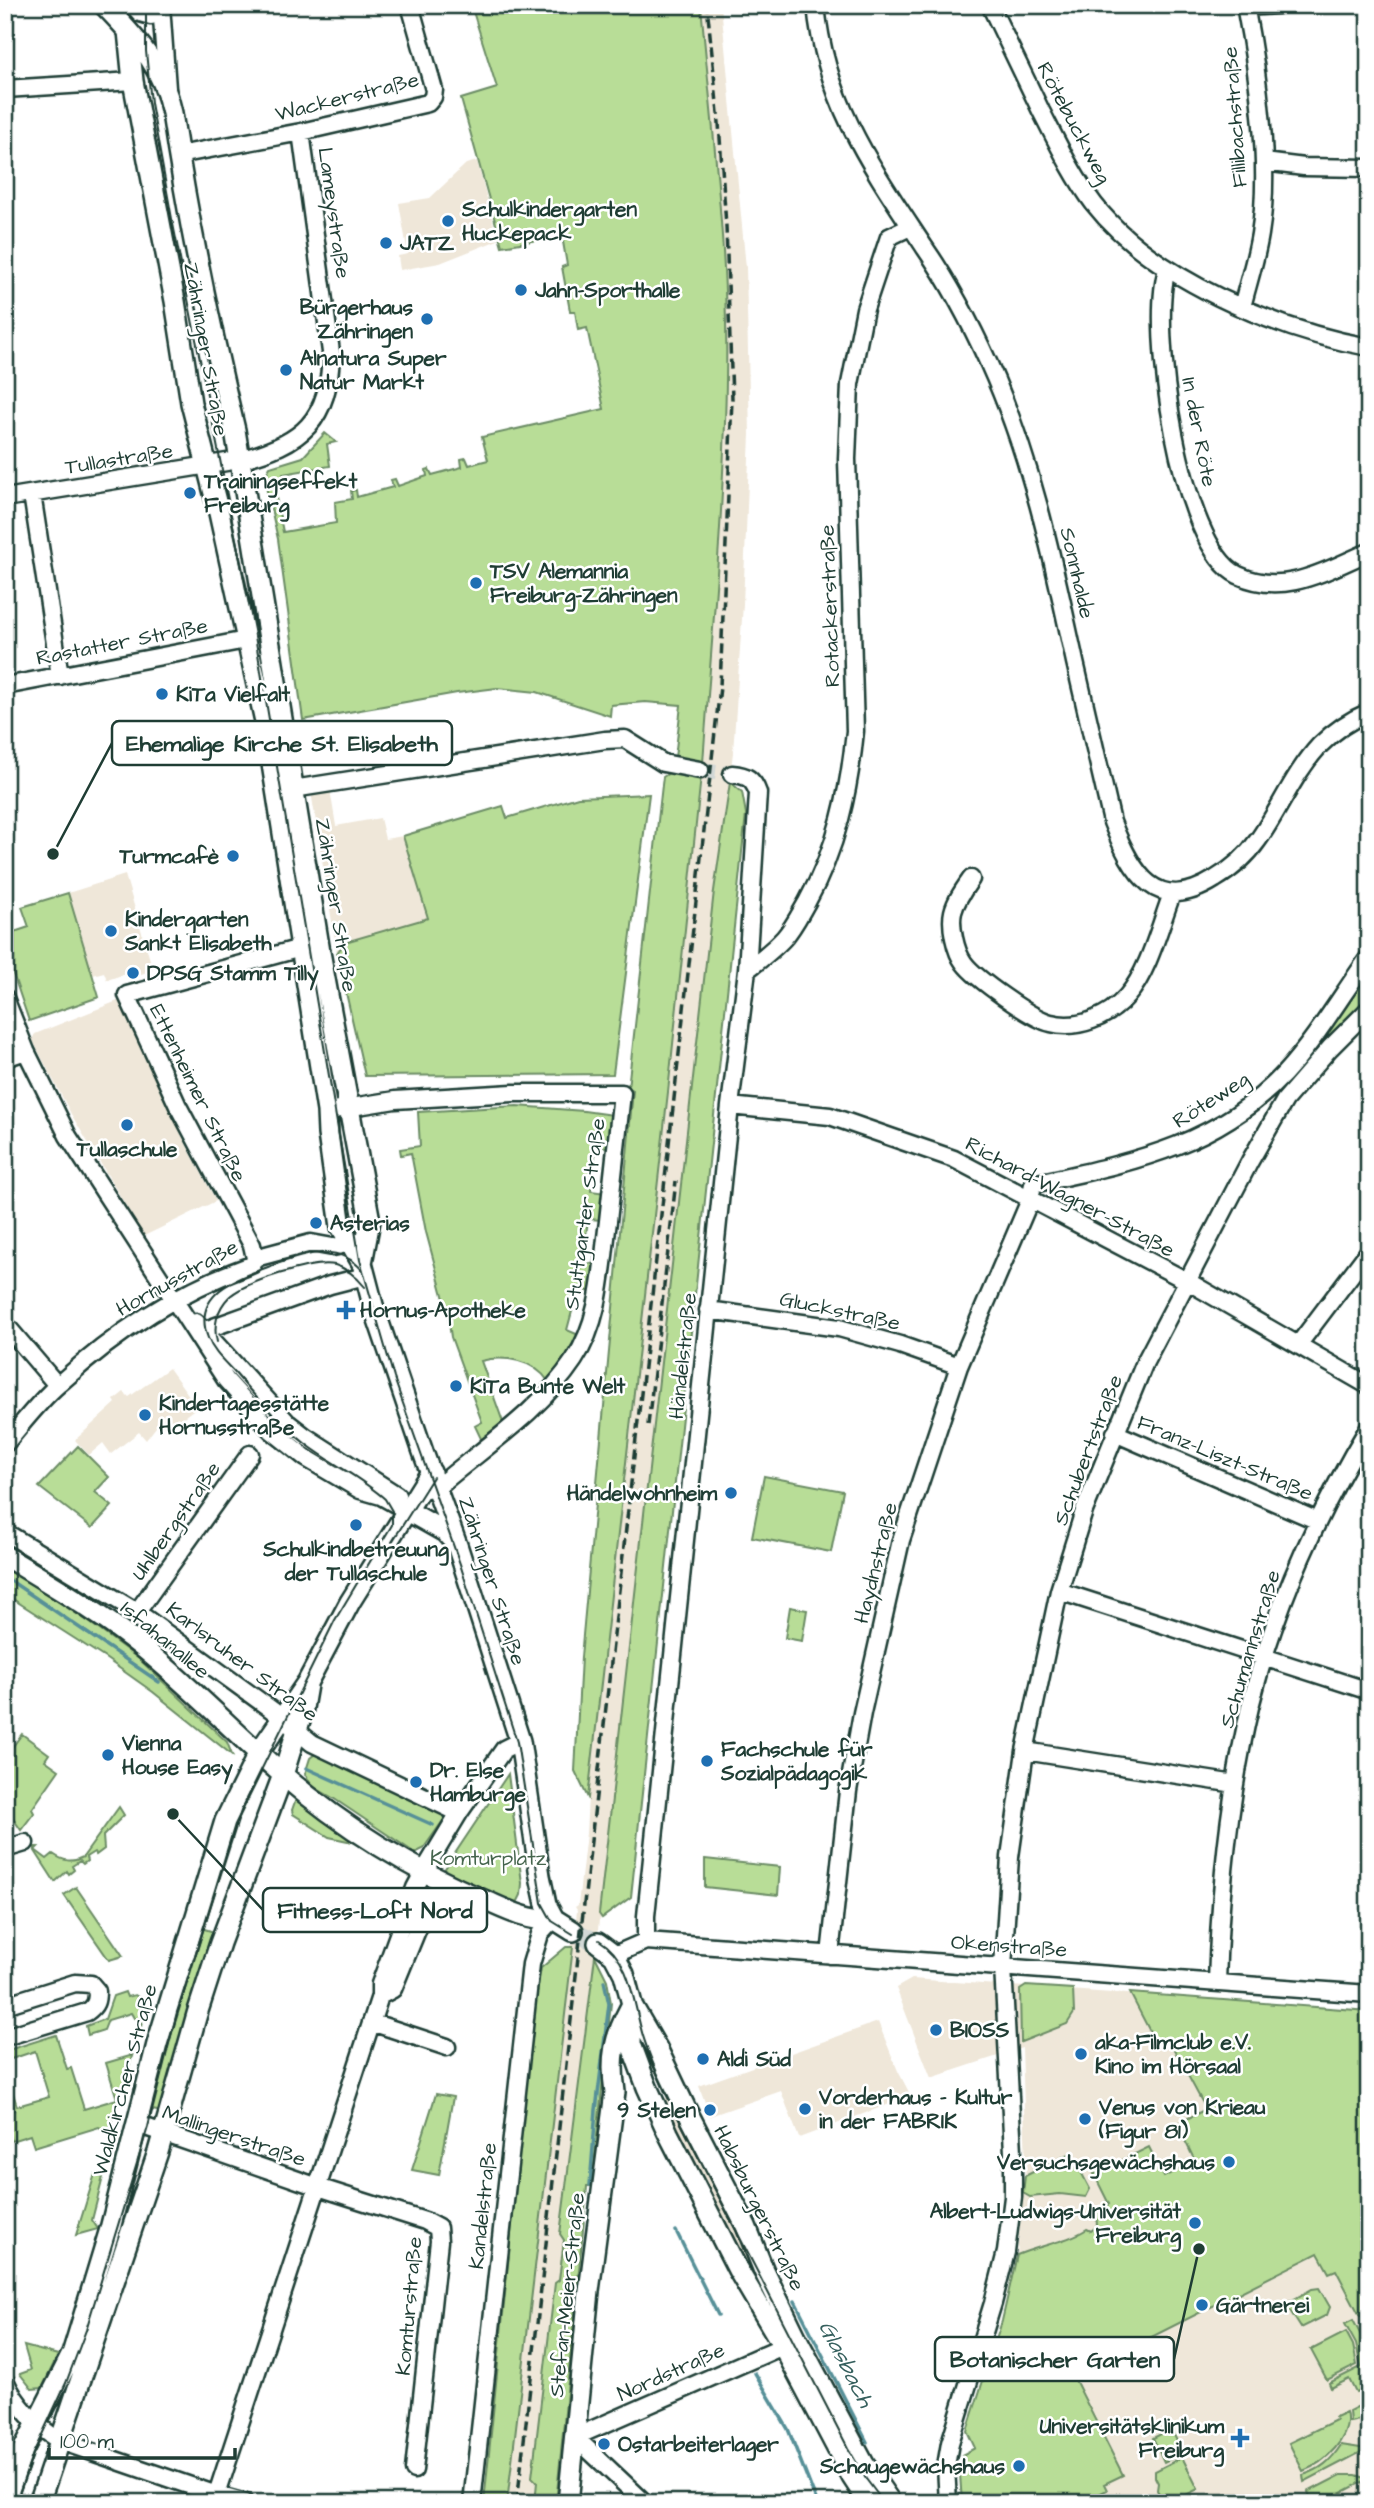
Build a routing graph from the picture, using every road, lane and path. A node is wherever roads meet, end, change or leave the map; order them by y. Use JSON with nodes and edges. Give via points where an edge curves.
{"nodes":[{"id":1,"x":104,"y":5,"type":"edge"},
{"id":2,"x":130,"y":5,"type":"edge"},
{"id":3,"x":161,"y":5,"type":"edge"},
{"id":4,"x":410,"y":5,"type":"edge"},
{"id":5,"x":816,"y":5,"type":"edge"},
{"id":6,"x":990,"y":5,"type":"edge"},
{"id":7,"x":1278,"y":5,"type":"edge"},
{"id":8,"x":1245,"y":6,"type":"edge"},
{"id":9,"x":128,"y":31,"type":"junction"},
{"id":10,"x":133,"y":81,"type":"junction"},
{"id":11,"x":5,"y":89,"type":"edge"},
{"id":12,"x":167,"y":90,"type":"junction"},
{"id":13,"x":301,"y":132,"type":"junction"},
{"id":14,"x":178,"y":155,"type":"junction"},
{"id":15,"x":1264,"y":162,"type":"junction"},
{"id":16,"x":1369,"y":168,"type":"edge"},
{"id":17,"x":910,"y":227,"type":"junction"},
{"id":18,"x":1167,"y":270,"type":"junction"},
{"id":19,"x":1242,"y":307,"type":"junction"},
{"id":20,"x":1369,"y":347,"type":"edge"},
{"id":21,"x":239,"y":460,"type":"junction"},
{"id":22,"x":205,"y":466,"type":"junction"},
{"id":23,"x":32,"y":494,"type":"junction"},
{"id":24,"x":5,"y":498,"type":"edge"},
{"id":25,"x":1369,"y":552,"type":"edge"},
{"id":26,"x":246,"y":640,"type":"junction"},
{"id":27,"x":60,"y":676,"type":"junction"},
{"id":28,"x":5,"y":686,"type":"edge"},
{"id":29,"x":1369,"y":712,"type":"edge"},
{"id":30,"x":700,"y":769,"type":"tunnel mouth"},
{"id":31,"x":732,"y":774,"type":"tunnel mouth"},
{"id":32,"x":293,"y":789,"type":"junction"},
{"id":33,"x":971,"y":879,"type":"dead end"},
{"id":34,"x":1172,"y":894,"type":"junction"},
{"id":35,"x":301,"y":948,"type":"junction"},
{"id":36,"x":1369,"y":957,"type":"edge"},
{"id":37,"x":747,"y":970,"type":"junction"},
{"id":38,"x":5,"y":998,"type":"edge"},
{"id":39,"x":1369,"y":1009,"type":"edge"},
{"id":40,"x":26,"y":1051,"type":"junction"},
{"id":41,"x":5,"y":1058,"type":"edge"},
{"id":42,"x":730,"y":1106,"type":"junction"},
{"id":43,"x":348,"y":1109,"type":"junction"},
{"id":44,"x":327,"y":1111,"type":"junction"},
{"id":45,"x":1030,"y":1200,"type":"junction"},
{"id":46,"x":350,"y":1243,"type":"junction"},
{"id":47,"x":1369,"y":1251,"type":"edge"},
{"id":48,"x":255,"y":1258,"type":"junction"},
{"id":49,"x":363,"y":1269,"type":"junction"},
{"id":50,"x":1187,"y":1281,"type":"junction"},
{"id":51,"x":174,"y":1300,"type":"junction"},
{"id":52,"x":708,"y":1310,"type":"junction"},
{"id":53,"x":5,"y":1324,"type":"edge"},
{"id":54,"x":199,"y":1332,"type":"junction"},
{"id":55,"x":1297,"y":1345,"type":"junction"},
{"id":56,"x":959,"y":1366,"type":"junction"},
{"id":57,"x":57,"y":1385,"type":"junction"},
{"id":58,"x":1369,"y":1386,"type":"edge"},
{"id":59,"x":1369,"y":1427,"type":"edge"},
{"id":60,"x":1115,"y":1433,"type":"junction"},
{"id":61,"x":5,"y":1444,"type":"edge"},
{"id":62,"x":250,"y":1454,"type":"dead end"},
{"id":63,"x":421,"y":1492,"type":"junction"},
{"id":64,"x":1318,"y":1521,"type":"junction"},
{"id":65,"x":5,"y":1532,"type":"edge"},
{"id":66,"x":457,"y":1545,"type":"junction"},
{"id":67,"x":5,"y":1556,"type":"edge"},
{"id":68,"x":1059,"y":1591,"type":"junction"},
{"id":69,"x":137,"y":1612,"type":"junction"},
{"id":70,"x":1265,"y":1657,"type":"junction"},
{"id":71,"x":308,"y":1681,"type":"junction"},
{"id":72,"x":1369,"y":1691,"type":"edge"},
{"id":73,"x":282,"y":1717,"type":"junction"},
{"id":74,"x":297,"y":1731,"type":"junction"},
{"id":75,"x":520,"y":1741,"type":"junction"},
{"id":76,"x":1025,"y":1751,"type":"junction"},
{"id":77,"x":259,"y":1752,"type":"junction"},
{"id":78,"x":283,"y":1775,"type":"junction"},
{"id":79,"x":1235,"y":1784,"type":"junction"},
{"id":80,"x":459,"y":1813,"type":"junction"},
{"id":81,"x":26,"y":1843,"type":"dead end"},
{"id":82,"x":5,"y":1849,"type":"edge"},
{"id":83,"x":424,"y":1871,"type":"junction"},
{"id":84,"x":459,"y":1890,"type":"junction"},
{"id":85,"x":411,"y":1900,"type":"junction"},
{"id":86,"x":427,"y":1906,"type":"junction"},
{"id":87,"x":553,"y":1920,"type":"junction"},
{"id":88,"x":573,"y":1931,"type":"tunnel mouth"},
{"id":89,"x":646,"y":1941,"type":"junction"},
{"id":90,"x":598,"y":1943,"type":"tunnel mouth"},
{"id":91,"x":614,"y":1955,"type":"junction"},
{"id":92,"x":830,"y":1955,"type":"junction"},
{"id":93,"x":1003,"y":1967,"type":"junction"},
{"id":94,"x":624,"y":1974,"type":"junction"},
{"id":95,"x":1217,"y":1982,"type":"junction"},
{"id":96,"x":1369,"y":1994,"type":"edge"},
{"id":97,"x":380,"y":1996,"type":"junction"},
{"id":98,"x":5,"y":2006,"type":"edge"},
{"id":99,"x":634,"y":2008,"type":"junction"},
{"id":100,"x":371,"y":2022,"type":"junction"},
{"id":101,"x":5,"y":2037,"type":"edge"},
{"id":102,"x":447,"y":2047,"type":"dead end"},
{"id":103,"x":636,"y":2060,"type":"junction"},
{"id":104,"x":677,"y":2090,"type":"junction"},
{"id":105,"x":615,"y":2092,"type":"junction"},
{"id":106,"x":653,"y":2101,"type":"junction"},
{"id":107,"x":137,"y":2124,"type":"junction"},
{"id":108,"x":164,"y":2133,"type":"junction"},
{"id":109,"x":318,"y":2187,"type":"junction"},
{"id":110,"x":764,"y":2271,"type":"junction"},
{"id":111,"x":742,"y":2278,"type":"junction"},
{"id":112,"x":783,"y":2346,"type":"junction"},
{"id":113,"x":5,"y":2380,"type":"edge"},
{"id":114,"x":38,"y":2423,"type":"junction"},
{"id":115,"x":575,"y":2437,"type":"junction"},
{"id":116,"x":60,"y":2441,"type":"junction"},
{"id":117,"x":414,"y":2470,"type":"dead end"},
{"id":118,"x":216,"y":2499,"type":"edge"},
{"id":119,"x":5,"y":2501,"type":"edge"},
{"id":120,"x":39,"y":2503,"type":"edge"},
{"id":121,"x":246,"y":2503,"type":"edge"},
{"id":122,"x":472,"y":2503,"type":"edge"},
{"id":123,"x":568,"y":2503,"type":"edge"},
{"id":124,"x":645,"y":2503,"type":"edge"},
{"id":125,"x":869,"y":2503,"type":"edge"},
{"id":126,"x":891,"y":2503,"type":"edge"},
{"id":127,"x":948,"y":2503,"type":"edge"}],
"edges":[{"from":1,"to":9,"type":"main road"},
{"from":2,"to":3,"type":"street","name":"Zähringer Straße","via":[[151,16]]},
{"from":2,"to":9,"type":"street","name":"Zähringer Straße"},
{"from":3,"to":12,"type":"street","name":"Zähringer Straße"},
{"from":4,"to":13,"type":"street","name":"Wackerstraße","via":[[434,90],[428,103]]},
{"from":5,"to":17,"type":"street","name":"Sonnhalde","via":[[830,79],[840,105]]},
{"from":6,"to":18,"type":"street","name":"Rötebuckweg","via":[[1059,146],[1094,203]]},
{"from":7,"to":8,"type":"street"},
{"from":8,"to":15,"type":"street","name":"Fillibachstraße"},
{"from":9,"to":10,"type":"main road","name":"Zähringer Straße"},
{"from":9,"to":12,"type":"main road","via":[[151,58]]},
{"from":10,"to":11,"type":"street"},
{"from":10,"to":22,"type":"main road","name":"Zähringer Straße"},
{"from":12,"to":14,"type":"main road","name":"Zähringer Straße"},
{"from":13,"to":14,"type":"street","name":"Wackerstraße"},
{"from":13,"to":21,"type":"street","name":"Lameystraße","via":[[329,331],[329,382],[316,417],[305,431],[272,451]]},
{"from":14,"to":21,"type":"main road","name":"Zähringer Straße"},
{"from":15,"to":16,"type":"street"},
{"from":15,"to":19,"type":"street","name":"Fillibachstraße","via":[[1260,234]]},
{"from":17,"to":34,"type":"street","name":"Sonnhalde","via":[[949,286],[989,363],[1030,470],[1122,849],[1143,880]]},
{"from":17,"to":37,"type":"street","name":"Rotackerstraße","via":[[889,237],[865,309],[850,384],[846,459],[855,731],[843,816],[798,918],[785,938]]},
{"from":18,"to":19,"type":"street","name":"Rötebuckweg"},
{"from":18,"to":25,"type":"street","name":"In der Röte","via":[[1162,288],[1171,415],[1195,512],[1216,557],[1237,575],[1273,585],[1297,582]]},
{"from":19,"to":20,"type":"street","name":"Rötebuckweg","via":[[1298,330]]},
{"from":21,"to":22,"type":"street","name":"Tullastraße"},
{"from":21,"to":32,"type":"main road","name":"Zähringer Straße"},
{"from":22,"to":23,"type":"street","name":"Tullastraße"},
{"from":22,"to":26,"type":"main road","name":"Zähringer Straße"},
{"from":23,"to":24,"type":"street","name":"Tullastraße"},
{"from":23,"to":27,"type":"street"},
{"from":26,"to":27,"type":"street","name":"Rastatter Straße"},
{"from":26,"to":35,"type":"main road","name":"Zähringer Straße","via":[[266,726]]},
{"from":27,"to":28,"type":"street","name":"Rastatter Straße"},
{"from":29,"to":34,"type":"street","via":[[1335,731],[1320,746],[1245,856],[1204,886]]},
{"from":30,"to":32,"type":"street","via":[[663,763],[625,739]]},
{"from":31,"to":37,"type":"street","name":"Händelstraße","via":[[749,777],[758,793]]},
{"from":32,"to":43,"type":"main road","name":"Zähringer Straße"},
{"from":33,"to":34,"type":"street","via":[[952,914],[964,963],[1034,1017],[1066,1025],[1107,1014],[1127,996],[1141,974]]},
{"from":35,"to":44,"type":"main road","name":"Zähringer Straße"},
{"from":35,"to":48,"type":"street","name":"Ettenheimer Straße","via":[[127,995],[178,1106],[253,1245]]},
{"from":36,"to":45,"type":"street","name":"Röteweg","via":[[1283,1075],[1227,1121],[1177,1147],[1033,1184]]},
{"from":37,"to":42,"type":"street","name":"Händelstraße"},
{"from":38,"to":40,"type":"street"},
{"from":39,"to":50,"type":"street","name":"Schubertstraße","via":[[1285,1100]]},
{"from":40,"to":41,"type":"street"},
{"from":40,"to":51,"type":"street","via":[[68,1136]]},
{"from":42,"to":45,"type":"street","name":"Richard-Wagner-Straße","via":[[830,1116],[954,1159]]},
{"from":42,"to":52,"type":"street","name":"Händelstraße"},
{"from":43,"to":44,"type":"street"},
{"from":43,"to":46,"type":"main road","name":"Zähringer Straße","via":[[370,1221]]},
{"from":43,"to":63,"type":"street","name":"Stuttgarter Straße","via":[[395,1100],[513,1093],[622,1093],[600,1290],[576,1357],[512,1427]]},
{"from":44,"to":46,"type":"main road","name":"Zähringer Straße","via":[[341,1227]]},
{"from":45,"to":50,"type":"street","name":"Richard-Wagner-Straße"},
{"from":45,"to":56,"type":"street","name":"Haydnstraße"},
{"from":46,"to":48,"type":"street","name":"Hornusstraße","via":[[312,1243]]},
{"from":46,"to":49,"type":"main road","name":"Zähringer Straße"},
{"from":47,"to":55,"type":"street"},
{"from":48,"to":51,"type":"street","name":"Hornusstraße","via":[[253,1264]]},
{"from":49,"to":54,"type":"street"},
{"from":49,"to":63,"type":"main road","name":"Zähringer Straße"},
{"from":50,"to":55,"type":"street","name":"Richard-Wagner-Straße"},
{"from":50,"to":60,"type":"street","name":"Schubertstraße"},
{"from":51,"to":54,"type":"street"},
{"from":51,"to":57,"type":"street","name":"Hornusstraße","via":[[126,1330]]},
{"from":52,"to":56,"type":"street","name":"Gluckstraße","via":[[839,1328]]},
{"from":52,"to":89,"type":"street","name":"Händelstraße"},
{"from":53,"to":57,"type":"street"},
{"from":54,"to":63,"type":"street","via":[[304,1436],[359,1473]]},
{"from":54,"to":63,"type":"street","via":[[226,1380],[267,1435],[360,1490],[382,1496]]},
{"from":55,"to":58,"type":"street","name":"Richard-Wagner-Straße"},
{"from":56,"to":92,"type":"street","name":"Haydnstraße","via":[[901,1540],[862,1713],[848,1791]]},
{"from":57,"to":61,"type":"street","name":"Hornusstraße"},
{"from":59,"to":64,"type":"street","name":"Schumannstraße"},
{"from":60,"to":64,"type":"street","name":"Franz-Liszt-Straße"},
{"from":60,"to":68,"type":"street","name":"Schubertstraße"},
{"from":62,"to":69,"type":"street","name":"Uhlbergstraße"},
{"from":63,"to":66,"type":"main road","name":"Zähringer Straße"},
{"from":63,"to":66,"type":"main road"},
{"from":63,"to":71,"type":"main road","name":"Waldkircher Straße","via":[[350,1602]]},
{"from":64,"to":70,"type":"street","name":"Schumannstraße"},
{"from":65,"to":69,"type":"street","name":"Karlsruher Straße"},
{"from":66,"to":75,"type":"main road","name":"Zähringer Straße"},
{"from":67,"to":77,"type":"main road","name":"Isfahanallee","via":[[120,1630]]},
{"from":68,"to":70,"type":"street"},
{"from":68,"to":76,"type":"street","name":"Schubertstraße"},
{"from":69,"to":73,"type":"street","name":"Karlsruher Straße"},
{"from":70,"to":72,"type":"street"},
{"from":70,"to":79,"type":"street","name":"Schumannstraße"},
{"from":71,"to":73,"type":"main road","name":"Waldkircher Straße"},
{"from":71,"to":74,"type":"main road","name":"Waldkircher Straße"},
{"from":73,"to":74,"type":"street","name":"Karlsruher Straße"},
{"from":73,"to":77,"type":"main road","name":"Waldkircher Straße"},
{"from":74,"to":78,"type":"main road","name":"Waldkircher Straße"},
{"from":74,"to":80,"type":"street","name":"Karlsruher Straße","via":[[312,1743]]},
{"from":75,"to":80,"type":"street","via":[[504,1749]]},
{"from":75,"to":87,"type":"main road","name":"Zähringer Straße","via":[[542,1891]]},
{"from":76,"to":79,"type":"street"},
{"from":76,"to":93,"type":"street","name":"Schubertstraße","via":[[1010,1857]]},
{"from":77,"to":78,"type":"main road","name":"Isfahanallee"},
{"from":77,"to":107,"type":"main road","name":"Waldkircher Straße","via":[[225,1821],[210,1865]]},
{"from":78,"to":83,"type":"main road","via":[[331,1812]]},
{"from":78,"to":108,"type":"main road","name":"Waldkircher Straße","via":[[210,1971]]},
{"from":79,"to":95,"type":"street","name":"Schumannstraße"},
{"from":80,"to":83,"type":"street"},
{"from":81,"to":82,"type":"street"},
{"from":83,"to":84,"type":"main road"},
{"from":83,"to":85,"type":"street"},
{"from":84,"to":86,"type":"street","via":[[435,1898]]},
{"from":84,"to":87,"type":"main road","via":[[519,1915]]},
{"from":85,"to":86,"type":"street","via":[[424,1901]]},
{"from":85,"to":97,"type":"street","via":[[380,1984]]},
{"from":86,"to":97,"type":"street","via":[[393,1989]]},
{"from":87,"to":88,"type":"main road"},
{"from":87,"to":122,"type":"street","name":"Kandelstraße","via":[[540,1934],[531,1964]]},
{"from":89,"to":91,"type":"street","name":"Okenstraße"},
{"from":89,"to":92,"type":"street","name":"Okenstraße"},
{"from":89,"to":94,"type":"street"},
{"from":90,"to":91,"type":"main road","name":"Habsburgerstraße"},
{"from":91,"to":94,"type":"main road","name":"Habsburgerstraße"},
{"from":92,"to":93,"type":"street","name":"Okenstraße"},
{"from":93,"to":95,"type":"street","name":"Okenstraße"},
{"from":93,"to":127,"type":"street","name":"Schubertstraße","via":[[1013,2197],[993,2303],[950,2444]]},
{"from":94,"to":99,"type":"main road","name":"Habsburgerstraße"},
{"from":95,"to":96,"type":"street","name":"Okenstraße"},
{"from":97,"to":100,"type":"street"},
{"from":98,"to":101,"type":"street","via":[[75,1983],[91,1984],[97,1991],[93,2008],[87,2012]]},
{"from":99,"to":103,"type":"main road","name":"Stefan-Meier-Straße","via":[[643,2038]]},
{"from":99,"to":104,"type":"main road","name":"Habsburgerstraße"},
{"from":99,"to":105,"type":"main road","name":"Stefan-Meier-Straße","via":[[619,2027],[612,2074]]},
{"from":100,"to":102,"type":"street"},
{"from":100,"to":109,"type":"street"},
{"from":103,"to":105,"type":"main road","name":"Stefan-Meier-Straße"},
{"from":103,"to":106,"type":"main road","name":"Habsburgerstraße"},
{"from":104,"to":106,"type":"main road"},
{"from":104,"to":110,"type":"main road","name":"Habsburgerstraße"},
{"from":105,"to":115,"type":"main road","name":"Stefan-Meier-Straße"},
{"from":106,"to":111,"type":"main road","name":"Habsburgerstraße"},
{"from":107,"to":108,"type":"street","name":"Mallingerstraße"},
{"from":107,"to":114,"type":"main road","name":"Waldkircher Straße","via":[[72,2354]]},
{"from":108,"to":109,"type":"street","name":"Mallingerstraße"},
{"from":108,"to":116,"type":"main road","name":"Waldkircher Straße"},
{"from":109,"to":117,"type":"street","name":"Komturstraße","via":[[438,2228]]},
{"from":109,"to":118,"type":"street"},
{"from":110,"to":111,"type":"main road","via":[[754,2278]]},
{"from":110,"to":126,"type":"main road","name":"Habsburgerstraße","via":[[864,2464]]},
{"from":111,"to":112,"type":"main road","name":"Habsburgerstraße"},
{"from":112,"to":115,"type":"street","name":"Nordstraße"},
{"from":112,"to":125,"type":"main road","name":"Habsburgerstraße"},
{"from":113,"to":114,"type":"street"},
{"from":114,"to":116,"type":"street"},
{"from":114,"to":119,"type":"main road","name":"Waldkircher Straße"},
{"from":115,"to":123,"type":"main road","name":"Stefan-Meier-Straße"},
{"from":115,"to":124,"type":"street"},
{"from":116,"to":118,"type":"street"},
{"from":116,"to":120,"type":"main road","name":"Waldkircher Straße"},
{"from":118,"to":121,"type":"street"}]}
